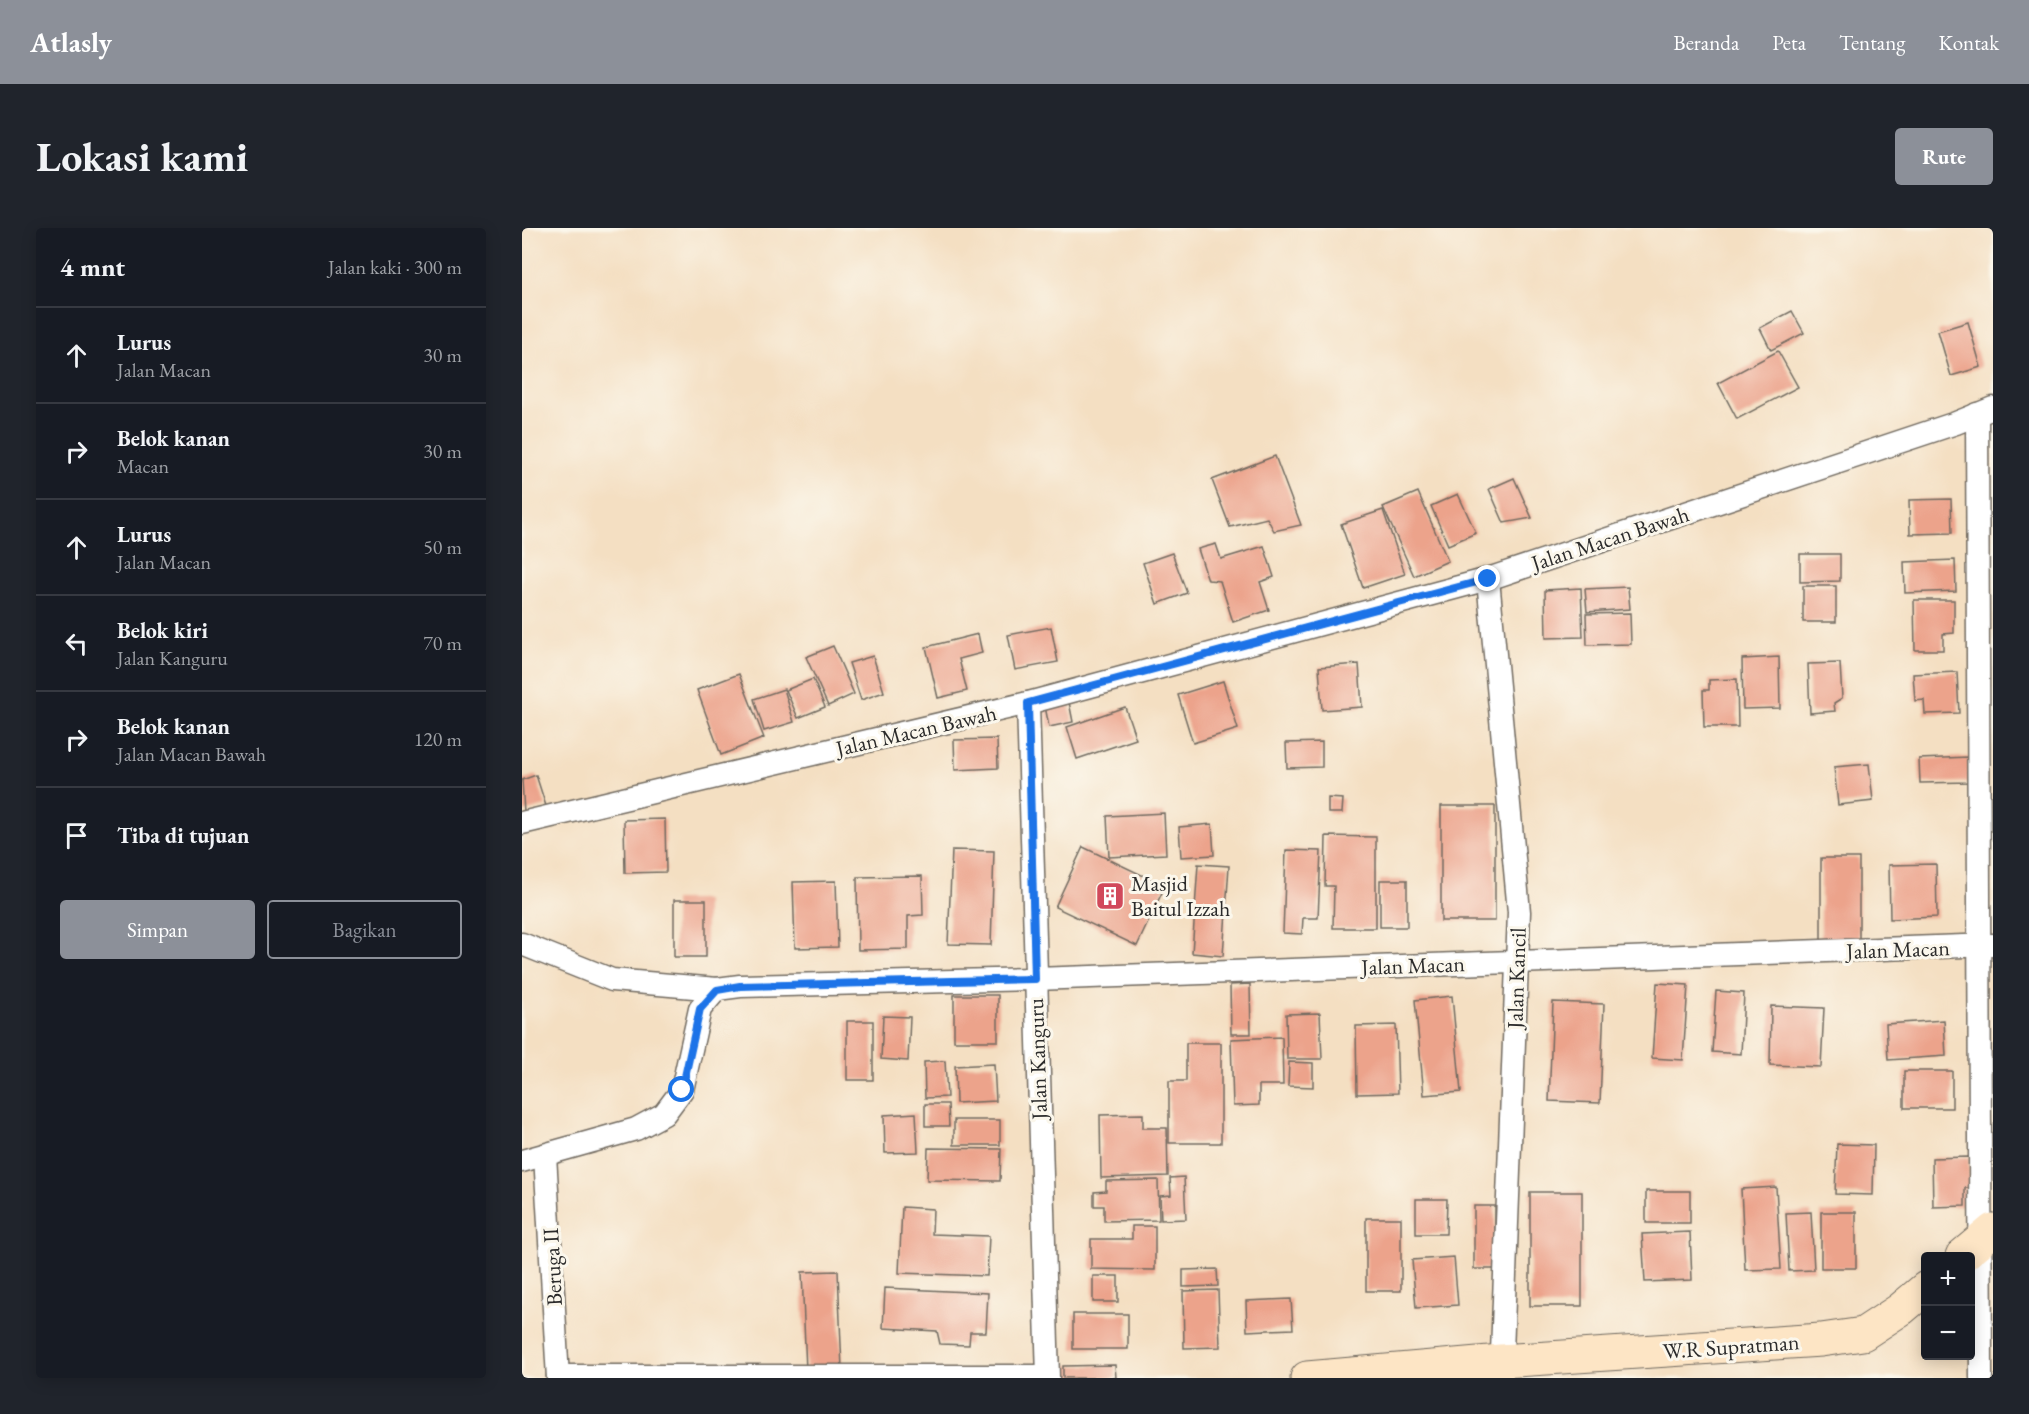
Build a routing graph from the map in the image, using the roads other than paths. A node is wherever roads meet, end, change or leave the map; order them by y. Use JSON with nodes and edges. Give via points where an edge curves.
{"nodes":[{"id":1,"x":1985,"y":411,"type":"edge"},
{"id":2,"x":1488,"y":579,"type":"junction"},
{"id":3,"x":1028,"y":703,"type":"junction"},
{"id":4,"x":522,"y":823,"type":"edge"},
{"id":5,"x":522,"y":944,"type":"edge"},
{"id":6,"x":1985,"y":946,"type":"edge"},
{"id":7,"x":1517,"y":961,"type":"junction"},
{"id":8,"x":1035,"y":979,"type":"junction"},
{"id":9,"x":717,"y":990,"type":"junction"},
{"id":10,"x":545,"y":1155,"type":"junction"},
{"id":11,"x":522,"y":1161,"type":"edge"},
{"id":12,"x":1978,"y":1243,"type":"edge"},
{"id":13,"x":1921,"y":1292,"type":"edge"},
{"id":14,"x":1501,"y":1370,"type":"edge"},
{"id":15,"x":558,"y":1377,"type":"edge"},
{"id":16,"x":1047,"y":1377,"type":"edge"},
{"id":17,"x":1993,"y":1377,"type":"edge"},
{"id":18,"x":1307,"y":1378,"type":"edge"},
{"id":19,"x":1982,"y":1378,"type":"edge"}],
"edges":[{"from":1,"to":2,"type":"street","name":"Jalan Macan Bawah"},
{"from":1,"to":6,"type":"street"},
{"from":2,"to":3,"type":"street","name":"Jalan Macan Bawah"},
{"from":2,"to":7,"type":"street","name":"Jalan Kancil","via":[[1519,912]]},
{"from":3,"to":4,"type":"street","name":"Jalan Macan Bawah"},
{"from":3,"to":8,"type":"street","name":"Jalan Kanguru"},
{"from":5,"to":9,"type":"street","name":"Jalan Macan","via":[[612,980]]},
{"from":6,"to":7,"type":"street","name":"Jalan Macan"},
{"from":6,"to":12,"type":"street"},
{"from":7,"to":8,"type":"street","name":"Jalan Macan"},
{"from":7,"to":14,"type":"street","name":"Jalan Kancil"},
{"from":8,"to":9,"type":"street","name":"Jalan Macan","via":[[740,986]]},
{"from":8,"to":16,"type":"street","name":"Jalan Kanguru"},
{"from":9,"to":10,"type":"street","via":[[700,1009],[682,1090],[664,1114],[636,1129]]},
{"from":10,"to":11,"type":"street"},
{"from":10,"to":15,"type":"street","name":"Beruga II"},
{"from":12,"to":19,"type":"street"},
{"from":13,"to":14,"type":"street","name":"W.R Supratman","via":[[1863,1334]]},
{"from":14,"to":18,"type":"street","name":"W.R Supratman"},
{"from":15,"to":16,"type":"street"},
{"from":17,"to":19,"type":"street"}]}
